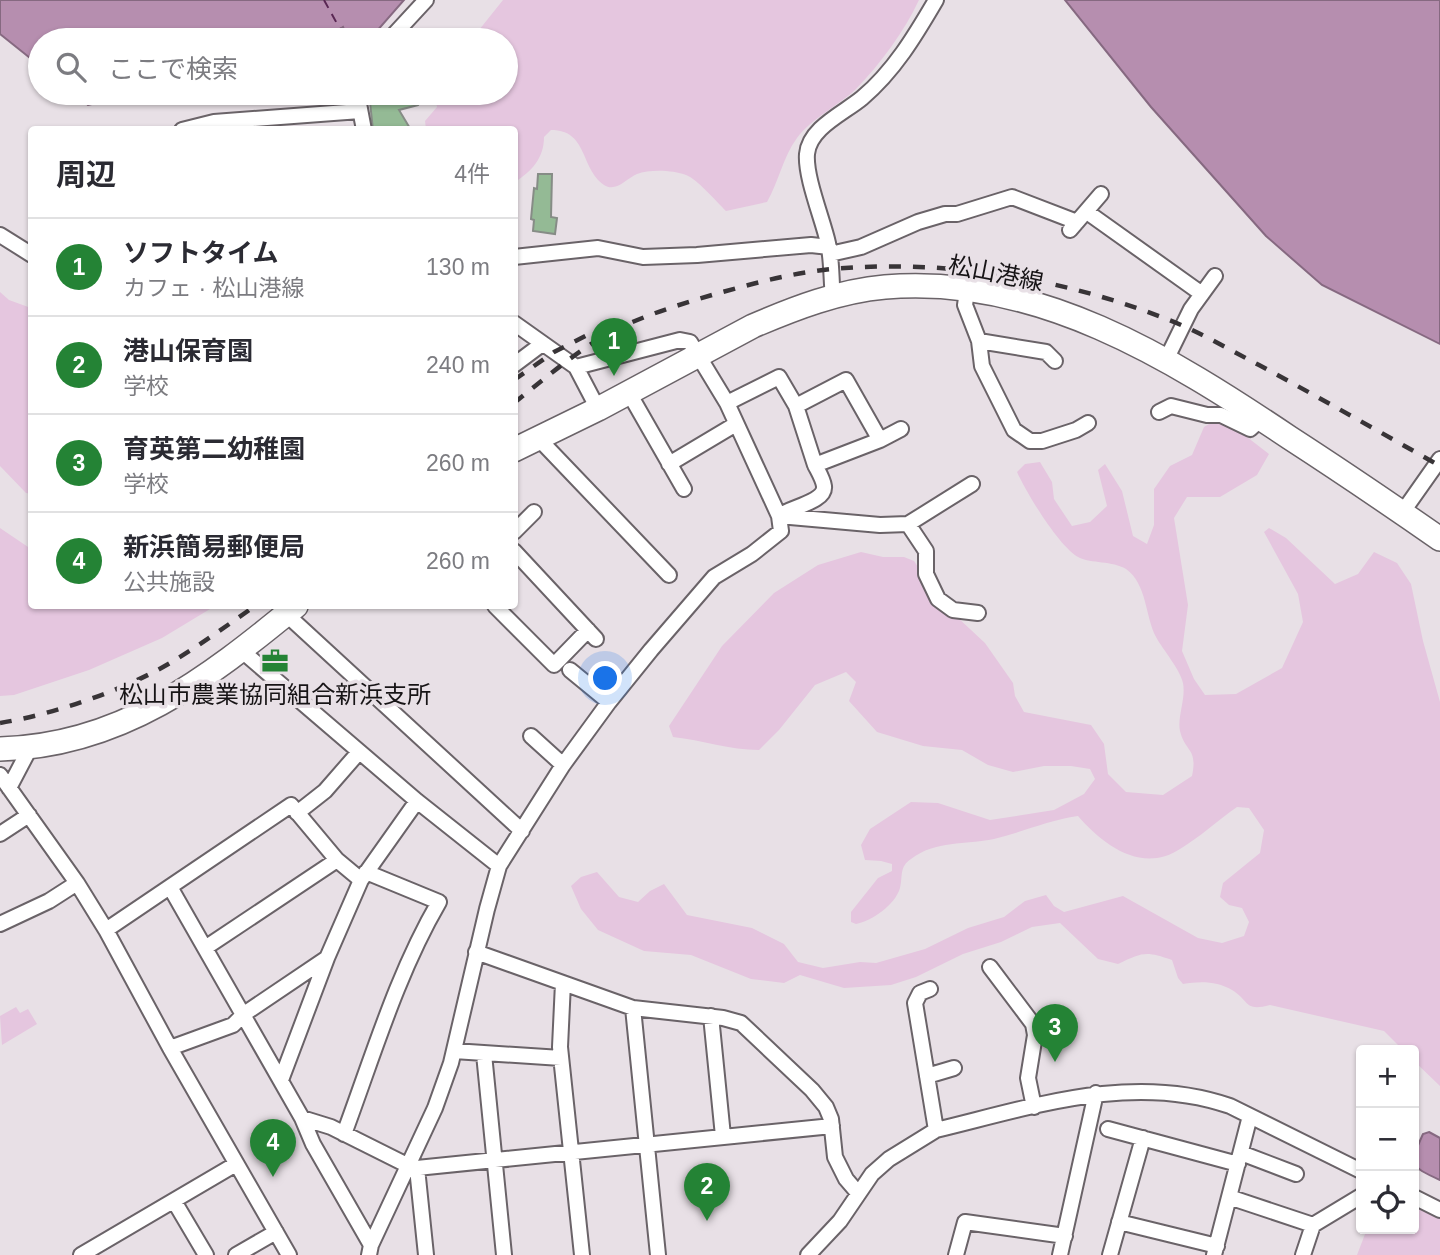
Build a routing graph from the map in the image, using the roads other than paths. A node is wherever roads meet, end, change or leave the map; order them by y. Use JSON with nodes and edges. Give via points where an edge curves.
{"nodes":[{"id":1,"x":426,"y":0,"type":"edge"},
{"id":2,"x":936,"y":0,"type":"edge"},
{"id":3,"x":400,"y":28,"type":"edge"},
{"id":4,"x":359,"y":105,"type":"edge"},
{"id":5,"x":360,"y":111,"type":"junction"},
{"id":6,"x":198,"y":126,"type":"edge"},
{"id":7,"x":364,"y":126,"type":"edge"},
{"id":8,"x":1101,"y":194,"type":"dead end"},
{"id":9,"x":1078,"y":222,"type":"junction"},
{"id":10,"x":0,"y":235,"type":"edge"},
{"id":11,"x":830,"y":250,"type":"junction"},
{"id":12,"x":28,"y":252,"type":"edge"},
{"id":13,"x":518,"y":257,"type":"edge"},
{"id":14,"x":1215,"y":276,"type":"dead end"},
{"id":15,"x":967,"y":291,"type":"junction"},
{"id":16,"x":1202,"y":294,"type":"junction"},
{"id":17,"x":833,"y":297,"type":"junction"},
{"id":18,"x":518,"y":326,"type":"edge"},
{"id":19,"x":979,"y":341,"type":"junction"},
{"id":20,"x":542,"y":344,"type":"junction"},
{"id":21,"x":699,"y":356,"type":"junction"},
{"id":22,"x":1166,"y":360,"type":"junction"},
{"id":23,"x":1055,"y":361,"type":"dead end"},
{"id":24,"x":518,"y":362,"type":"edge"},
{"id":25,"x":576,"y":367,"type":"junction"},
{"id":26,"x":629,"y":393,"type":"junction"},
{"id":27,"x":727,"y":403,"type":"junction"},
{"id":28,"x":796,"y":406,"type":"junction"},
{"id":29,"x":598,"y":409,"type":"junction"},
{"id":30,"x":1159,"y":412,"type":"dead end"},
{"id":31,"x":1261,"y":419,"type":"junction"},
{"id":32,"x":1088,"y":423,"type":"dead end"},
{"id":33,"x":736,"y":424,"type":"junction"},
{"id":34,"x":901,"y":429,"type":"dead end"},
{"id":35,"x":538,"y":438,"type":"junction"},
{"id":36,"x":880,"y":440,"type":"junction"},
{"id":37,"x":518,"y":448,"type":"edge"},
{"id":38,"x":1440,"y":459,"type":"edge"},
{"id":39,"x":669,"y":464,"type":"junction"},
{"id":40,"x":815,"y":465,"type":"junction"},
{"id":41,"x":972,"y":484,"type":"dead end"},
{"id":42,"x":684,"y":489,"type":"dead end"},
{"id":43,"x":534,"y":512,"type":"dead end"},
{"id":44,"x":1402,"y":513,"type":"junction"},
{"id":45,"x":779,"y":516,"type":"junction"},
{"id":46,"x":908,"y":524,"type":"junction"},
{"id":47,"x":518,"y":528,"type":"edge"},
{"id":48,"x":1440,"y":539,"type":"edge"},
{"id":49,"x":518,"y":555,"type":"edge"},
{"id":50,"x":669,"y":575,"type":"dead end"},
{"id":51,"x":498,"y":609,"type":"edge"},
{"id":52,"x":291,"y":610,"type":"edge"},
{"id":53,"x":978,"y":614,"type":"dead end"},
{"id":54,"x":242,"y":651,"type":"junction"},
{"id":55,"x":570,"y":670,"type":"dead end"},
{"id":56,"x":609,"y":702,"type":"junction"},
{"id":57,"x":531,"y":736,"type":"dead end"},
{"id":58,"x":30,"y":748,"type":"junction"},
{"id":59,"x":0,"y":749,"type":"edge"},
{"id":60,"x":359,"y":752,"type":"junction"},
{"id":61,"x":563,"y":765,"type":"junction"},
{"id":62,"x":0,"y":775,"type":"edge"},
{"id":63,"x":9,"y":788,"type":"junction"},
{"id":64,"x":417,"y":802,"type":"junction"},
{"id":65,"x":297,"y":813,"type":"junction"},
{"id":66,"x":29,"y":815,"type":"junction"},
{"id":67,"x":522,"y":831,"type":"junction"},
{"id":68,"x":0,"y":834,"type":"edge"},
{"id":69,"x":337,"y":860,"type":"junction"},
{"id":70,"x":499,"y":866,"type":"junction"},
{"id":71,"x":363,"y":876,"type":"junction"},
{"id":72,"x":77,"y":883,"type":"junction"},
{"id":73,"x":170,"y":887,"type":"junction"},
{"id":74,"x":0,"y":924,"type":"edge"},
{"id":75,"x":106,"y":930,"type":"junction"},
{"id":76,"x":205,"y":948,"type":"junction"},
{"id":77,"x":476,"y":952,"type":"junction"},
{"id":78,"x":327,"y":958,"type":"junction"},
{"id":79,"x":990,"y":967,"type":"dead end"},
{"id":80,"x":563,"y":983,"type":"junction"},
{"id":81,"x":930,"y":989,"type":"dead end"},
{"id":82,"x":633,"y":1009,"type":"junction"},
{"id":83,"x":244,"y":1014,"type":"junction"},
{"id":84,"x":711,"y":1016,"type":"junction"},
{"id":85,"x":170,"y":1048,"type":"junction"},
{"id":86,"x":454,"y":1051,"type":"junction"},
{"id":87,"x":484,"y":1054,"type":"junction"},
{"id":88,"x":561,"y":1058,"type":"junction"},
{"id":89,"x":954,"y":1068,"type":"dead end"},
{"id":90,"x":927,"y":1076,"type":"junction"},
{"id":91,"x":281,"y":1080,"type":"junction"},
{"id":92,"x":1096,"y":1093,"type":"junction"},
{"id":93,"x":1034,"y":1107,"type":"junction"},
{"id":94,"x":1250,"y":1116,"type":"junction"},
{"id":95,"x":302,"y":1118,"type":"junction"},
{"id":96,"x":832,"y":1126,"type":"junction"},
{"id":97,"x":1108,"y":1129,"type":"dead end"},
{"id":98,"x":936,"y":1130,"type":"junction"},
{"id":99,"x":344,"y":1134,"type":"junction"},
{"id":100,"x":723,"y":1136,"type":"junction"},
{"id":101,"x":1143,"y":1138,"type":"junction"},
{"id":102,"x":646,"y":1143,"type":"junction"},
{"id":103,"x":570,"y":1151,"type":"junction"},
{"id":104,"x":495,"y":1159,"type":"junction"},
{"id":105,"x":1239,"y":1159,"type":"junction"},
{"id":106,"x":236,"y":1164,"type":"junction"},
{"id":107,"x":412,"y":1167,"type":"junction"},
{"id":108,"x":1356,"y":1169,"type":"edge"},
{"id":109,"x":1296,"y":1174,"type":"dead end"},
{"id":110,"x":858,"y":1193,"type":"junction"},
{"id":111,"x":1229,"y":1197,"type":"junction"},
{"id":112,"x":1356,"y":1199,"type":"edge"},
{"id":113,"x":1419,"y":1200,"type":"edge"},
{"id":114,"x":174,"y":1201,"type":"junction"},
{"id":115,"x":1440,"y":1210,"type":"edge"},
{"id":116,"x":1119,"y":1222,"type":"junction"},
{"id":117,"x":1313,"y":1224,"type":"junction"},
{"id":118,"x":276,"y":1232,"type":"junction"},
{"id":119,"x":1065,"y":1236,"type":"junction"},
{"id":120,"x":370,"y":1250,"type":"edge"},
{"id":121,"x":1215,"y":1251,"type":"edge"},
{"id":122,"x":81,"y":1255,"type":"edge"},
{"id":123,"x":206,"y":1255,"type":"edge"},
{"id":124,"x":236,"y":1255,"type":"edge"},
{"id":125,"x":289,"y":1255,"type":"edge"},
{"id":126,"x":426,"y":1255,"type":"edge"},
{"id":127,"x":504,"y":1255,"type":"edge"},
{"id":128,"x":582,"y":1255,"type":"edge"},
{"id":129,"x":658,"y":1255,"type":"edge"},
{"id":130,"x":808,"y":1255,"type":"edge"},
{"id":131,"x":956,"y":1255,"type":"edge"},
{"id":132,"x":1060,"y":1255,"type":"edge"},
{"id":133,"x":1110,"y":1255,"type":"edge"},
{"id":134,"x":1303,"y":1255,"type":"edge"}],
"edges":[{"from":1,"to":3,"type":"street"},
{"from":2,"to":11,"type":"street","via":[[885,76],[815,136],[807,154]]},
{"from":4,"to":5,"type":"street"},
{"from":5,"to":6,"type":"street"},
{"from":5,"to":7,"type":"street"},
{"from":8,"to":9,"type":"street"},
{"from":9,"to":11,"type":"street","via":[[1012,197],[918,222],[861,247]]},
{"from":9,"to":16,"type":"street"},
{"from":10,"to":12,"type":"street"},
{"from":11,"to":13,"type":"street","via":[[811,245],[643,257],[598,248]]},
{"from":11,"to":17,"type":"street"},
{"from":14,"to":16,"type":"street"},
{"from":15,"to":17,"type":"main road","name":"松山港線","via":[[887,287]]},
{"from":15,"to":19,"type":"street","via":[[965,305]]},
{"from":15,"to":22,"type":"main road","name":"松山港線","via":[[1027,302],[1081,320]]},
{"from":16,"to":22,"type":"street"},
{"from":17,"to":21,"type":"main road","name":"松山港線","via":[[753,326]]},
{"from":18,"to":20,"type":"street"},
{"from":19,"to":23,"type":"street","via":[[1046,352]]},
{"from":19,"to":32,"type":"street","via":[[982,366],[1014,430],[1030,441],[1042,441]]},
{"from":20,"to":24,"type":"street"},
{"from":20,"to":25,"type":"street"},
{"from":21,"to":25,"type":"street","via":[[690,342],[680,340]]},
{"from":21,"to":26,"type":"main road","name":"松山港線"},
{"from":21,"to":27,"type":"street"},
{"from":22,"to":31,"type":"main road","name":"松山港線"},
{"from":25,"to":29,"type":"street"},
{"from":26,"to":29,"type":"main road","name":"松山港線"},
{"from":26,"to":39,"type":"street"},
{"from":27,"to":28,"type":"street","via":[[779,376]]},
{"from":27,"to":33,"type":"street"},
{"from":28,"to":36,"type":"street","via":[[846,380]]},
{"from":28,"to":40,"type":"street"},
{"from":29,"to":35,"type":"main road","name":"松山港線"},
{"from":30,"to":31,"type":"street","via":[[1171,406],[1222,415],[1250,429]]},
{"from":31,"to":44,"type":"main road","name":"松山港線"},
{"from":33,"to":39,"type":"street"},
{"from":33,"to":45,"type":"street"},
{"from":34,"to":36,"type":"street"},
{"from":35,"to":37,"type":"main road","name":"松山港線"},
{"from":35,"to":50,"type":"street"},
{"from":36,"to":40,"type":"street"},
{"from":38,"to":44,"type":"street"},
{"from":39,"to":42,"type":"street"},
{"from":40,"to":45,"type":"street","via":[[824,487],[822,494]]},
{"from":41,"to":46,"type":"street"},
{"from":43,"to":47,"type":"street"},
{"from":44,"to":48,"type":"main road","name":"松山港線"},
{"from":45,"to":46,"type":"street"},
{"from":45,"to":56,"type":"street","via":[[781,531],[714,577]]},
{"from":46,"to":53,"type":"street","via":[[926,551],[926,574],[938,599],[953,610]]},
{"from":49,"to":51,"type":"street","via":[[592,634],[554,665]]},
{"from":52,"to":54,"type":"main road"},
{"from":52,"to":67,"type":"street"},
{"from":54,"to":58,"type":"main road","via":[[143,714],[101,732]]},
{"from":54,"to":60,"type":"street"},
{"from":55,"to":56,"type":"street"},
{"from":56,"to":61,"type":"street"},
{"from":57,"to":61,"type":"street"},
{"from":58,"to":59,"type":"main road"},
{"from":58,"to":63,"type":"street"},
{"from":60,"to":64,"type":"street"},
{"from":60,"to":65,"type":"street","via":[[325,791]]},
{"from":61,"to":67,"type":"street"},
{"from":62,"to":63,"type":"street"},
{"from":63,"to":66,"type":"street"},
{"from":64,"to":70,"type":"street"},
{"from":64,"to":71,"type":"street"},
{"from":65,"to":69,"type":"street"},
{"from":65,"to":73,"type":"street","via":[[291,805]]},
{"from":66,"to":68,"type":"street"},
{"from":66,"to":72,"type":"street"},
{"from":67,"to":70,"type":"street"},
{"from":69,"to":71,"type":"street"},
{"from":69,"to":76,"type":"street"},
{"from":70,"to":77,"type":"street"},
{"from":71,"to":78,"type":"street"},
{"from":71,"to":99,"type":"street","via":[[439,902],[406,964]]},
{"from":72,"to":74,"type":"street"},
{"from":72,"to":75,"type":"street"},
{"from":73,"to":75,"type":"street"},
{"from":73,"to":76,"type":"street"},
{"from":75,"to":85,"type":"street"},
{"from":76,"to":83,"type":"street"},
{"from":77,"to":80,"type":"street"},
{"from":77,"to":86,"type":"street"},
{"from":78,"to":83,"type":"street"},
{"from":78,"to":91,"type":"street"},
{"from":79,"to":93,"type":"street","via":[[1033,1024],[1028,1078]]},
{"from":80,"to":82,"type":"street"},
{"from":80,"to":88,"type":"street"},
{"from":81,"to":90,"type":"street","via":[[920,993],[915,1003]]},
{"from":82,"to":84,"type":"street"},
{"from":82,"to":102,"type":"street"},
{"from":83,"to":85,"type":"street","via":[[233,1025]]},
{"from":83,"to":91,"type":"street"},
{"from":84,"to":96,"type":"street","via":[[741,1023],[812,1090],[826,1107]]},
{"from":84,"to":100,"type":"street"},
{"from":85,"to":106,"type":"street"},
{"from":86,"to":87,"type":"street"},
{"from":86,"to":107,"type":"street"},
{"from":87,"to":88,"type":"street"},
{"from":87,"to":104,"type":"street"},
{"from":88,"to":103,"type":"street"},
{"from":89,"to":90,"type":"street"},
{"from":90,"to":98,"type":"street"},
{"from":91,"to":95,"type":"street"},
{"from":92,"to":93,"type":"street"},
{"from":92,"to":94,"type":"street","via":[[1178,1093],[1213,1100]]},
{"from":92,"to":119,"type":"street"},
{"from":93,"to":98,"type":"street"},
{"from":94,"to":105,"type":"street"},
{"from":94,"to":108,"type":"street"},
{"from":95,"to":99,"type":"street"},
{"from":95,"to":120,"type":"street"},
{"from":96,"to":100,"type":"street"},
{"from":96,"to":110,"type":"street","via":[[835,1157]]},
{"from":97,"to":101,"type":"street"},
{"from":98,"to":110,"type":"street","via":[[889,1159]]},
{"from":99,"to":107,"type":"street"},
{"from":100,"to":102,"type":"street"},
{"from":101,"to":105,"type":"street"},
{"from":101,"to":116,"type":"street"},
{"from":102,"to":103,"type":"street"},
{"from":102,"to":129,"type":"street"},
{"from":103,"to":104,"type":"street"},
{"from":103,"to":128,"type":"street"},
{"from":104,"to":107,"type":"street"},
{"from":104,"to":127,"type":"street"},
{"from":105,"to":109,"type":"street"},
{"from":105,"to":111,"type":"street"},
{"from":106,"to":114,"type":"street"},
{"from":106,"to":118,"type":"street"},
{"from":107,"to":120,"type":"street"},
{"from":107,"to":126,"type":"street"},
{"from":110,"to":130,"type":"street","via":[[840,1221]]},
{"from":111,"to":117,"type":"street"},
{"from":111,"to":121,"type":"street"},
{"from":112,"to":117,"type":"street"},
{"from":113,"to":115,"type":"street"},
{"from":114,"to":122,"type":"street"},
{"from":114,"to":123,"type":"street"},
{"from":116,"to":121,"type":"street"},
{"from":116,"to":133,"type":"street"},
{"from":117,"to":134,"type":"street"},
{"from":118,"to":124,"type":"street"},
{"from":118,"to":125,"type":"street"},
{"from":119,"to":131,"type":"street","via":[[965,1222]]},
{"from":119,"to":132,"type":"street"}]}
